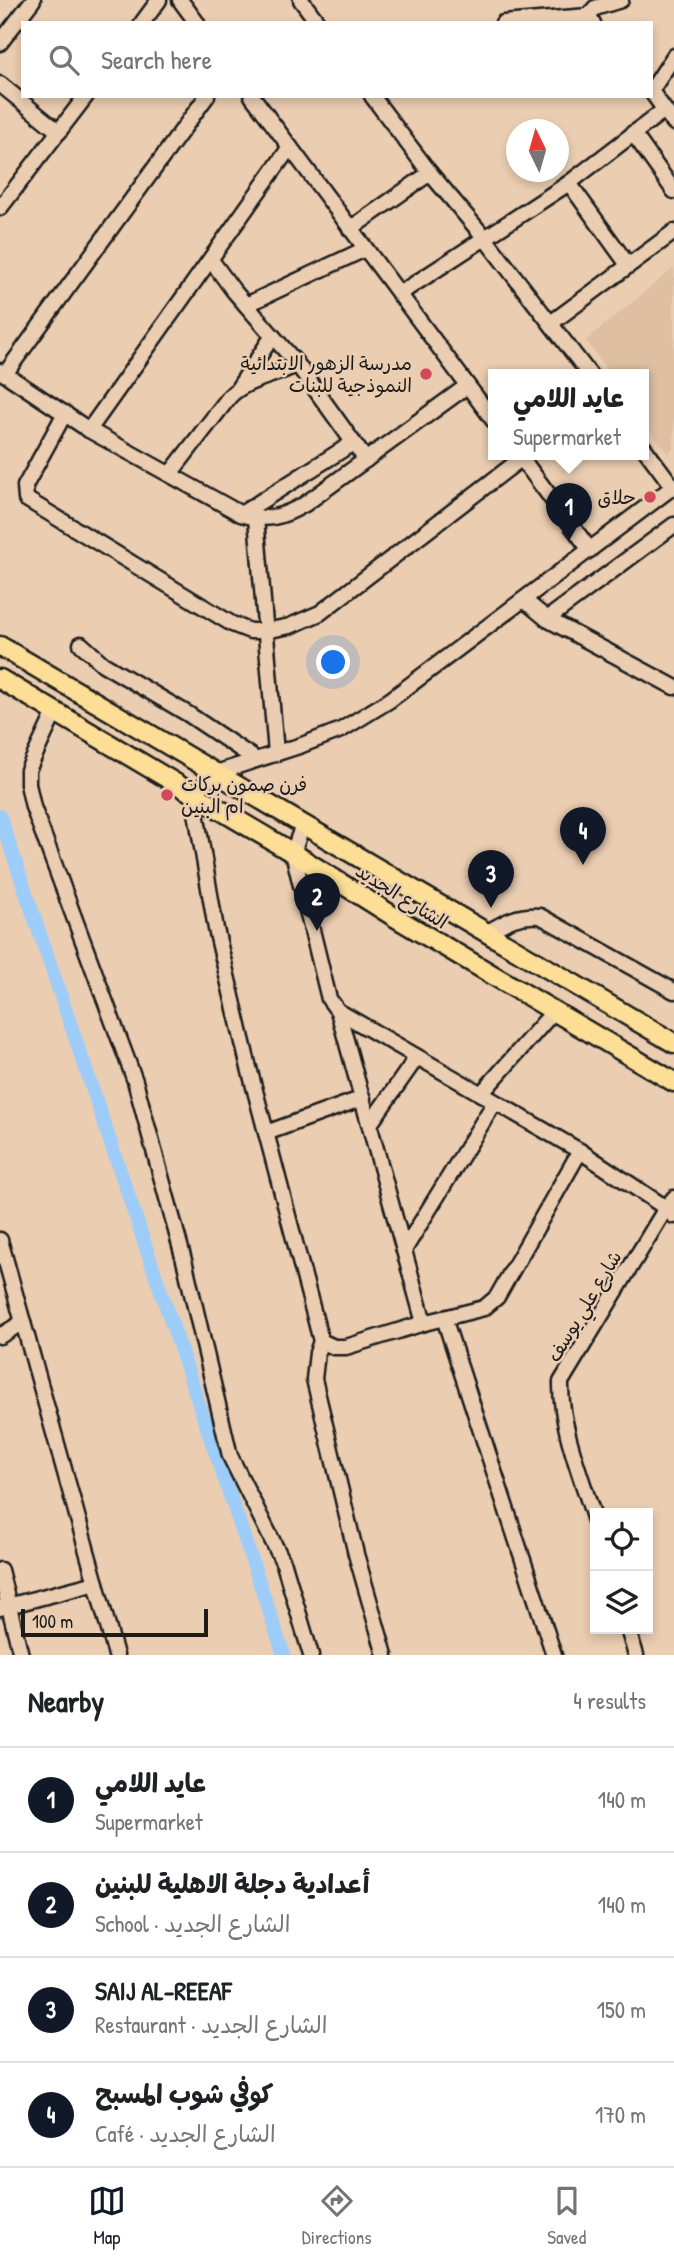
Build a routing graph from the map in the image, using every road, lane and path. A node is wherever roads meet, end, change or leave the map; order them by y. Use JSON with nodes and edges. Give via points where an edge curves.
{"nodes":[{"id":1,"x":33,"y":0,"type":"edge"},
{"id":2,"x":159,"y":0,"type":"edge"},
{"id":3,"x":180,"y":0,"type":"edge"},
{"id":4,"x":301,"y":0,"type":"edge"},
{"id":5,"x":621,"y":0,"type":"edge"},
{"id":6,"x":591,"y":19,"type":"edge"},
{"id":7,"x":143,"y":21,"type":"edge"},
{"id":8,"x":196,"y":21,"type":"edge"},
{"id":9,"x":317,"y":21,"type":"edge"},
{"id":10,"x":547,"y":21,"type":"edge"},
{"id":11,"x":0,"y":43,"type":"edge"},
{"id":12,"x":674,"y":57,"type":"edge"},
{"id":13,"x":0,"y":84,"type":"edge"},
{"id":14,"x":653,"y":88,"type":"edge"},
{"id":15,"x":653,"y":94,"type":"edge"},
{"id":16,"x":84,"y":98,"type":"edge"},
{"id":17,"x":205,"y":98,"type":"edge"},
{"id":18,"x":253,"y":98,"type":"edge"},
{"id":19,"x":374,"y":98,"type":"edge"},
{"id":20,"x":663,"y":111,"type":"junction"},
{"id":21,"x":674,"y":123,"type":"edge"},
{"id":22,"x":59,"y":132,"type":"junction"},
{"id":23,"x":634,"y":133,"type":"junction"},
{"id":24,"x":290,"y":147,"type":"junction"},
{"id":25,"x":430,"y":173,"type":"junction"},
{"id":26,"x":569,"y":183,"type":"junction"},
{"id":27,"x":674,"y":191,"type":"edge"},
{"id":28,"x":1,"y":204,"type":"edge"},
{"id":29,"x":350,"y":229,"type":"junction"},
{"id":30,"x":674,"y":232,"type":"edge"},
{"id":31,"x":484,"y":237,"type":"junction"},
{"id":32,"x":365,"y":248,"type":"junction"},
{"id":33,"x":211,"y":260,"type":"junction"},
{"id":34,"x":628,"y":265,"type":"junction"},
{"id":35,"x":399,"y":294,"type":"junction"},
{"id":36,"x":246,"y":305,"type":"junction"},
{"id":37,"x":551,"y":323,"type":"junction"},
{"id":38,"x":272,"y":337,"type":"junction"},
{"id":39,"x":297,"y":364,"type":"junction"},
{"id":40,"x":586,"y":369,"type":"edge"},
{"id":41,"x":3,"y":372,"type":"edge"},
{"id":42,"x":467,"y":386,"type":"junction"},
{"id":43,"x":239,"y":387,"type":"junction"},
{"id":44,"x":488,"y":413,"type":"edge"},
{"id":45,"x":65,"y":414,"type":"junction"},
{"id":46,"x":89,"y":430,"type":"junction"},
{"id":47,"x":353,"y":443,"type":"junction"},
{"id":48,"x":649,"y":454,"type":"edge"},
{"id":49,"x":366,"y":460,"type":"junction"},
{"id":50,"x":516,"y":460,"type":"edge"},
{"id":51,"x":522,"y":460,"type":"edge"},
{"id":52,"x":170,"y":474,"type":"junction"},
{"id":53,"x":674,"y":486,"type":"edge"},
{"id":54,"x":248,"y":516,"type":"junction"},
{"id":55,"x":674,"y":525,"type":"edge"},
{"id":56,"x":590,"y":550,"type":"junction"},
{"id":57,"x":524,"y":600,"type":"junction"},
{"id":58,"x":547,"y":618,"type":"junction"},
{"id":59,"x":265,"y":631,"type":"junction"},
{"id":60,"x":81,"y":644,"type":"dead end"},
{"id":61,"x":0,"y":646,"type":"edge"},
{"id":62,"x":0,"y":679,"type":"edge"},
{"id":63,"x":674,"y":687,"type":"edge"},
{"id":64,"x":54,"y":712,"type":"junction"},
{"id":65,"x":276,"y":753,"type":"junction"},
{"id":66,"x":255,"y":760,"type":"junction"},
{"id":67,"x":216,"y":773,"type":"junction"},
{"id":68,"x":193,"y":795,"type":"junction"},
{"id":69,"x":303,"y":824,"type":"junction"},
{"id":70,"x":293,"y":853,"type":"junction"},
{"id":71,"x":486,"y":933,"type":"junction"},
{"id":72,"x":674,"y":991,"type":"edge"},
{"id":73,"x":338,"y":1011,"type":"junction"},
{"id":74,"x":554,"y":1011,"type":"junction"},
{"id":75,"x":674,"y":1043,"type":"edge"},
{"id":76,"x":417,"y":1057,"type":"junction"},
{"id":77,"x":674,"y":1082,"type":"edge"},
{"id":78,"x":481,"y":1094,"type":"junction"},
{"id":79,"x":363,"y":1098,"type":"junction"},
{"id":80,"x":495,"y":1102,"type":"junction"},
{"id":81,"x":370,"y":1124,"type":"junction"},
{"id":82,"x":266,"y":1133,"type":"junction"},
{"id":83,"x":580,"y":1151,"type":"junction"},
{"id":84,"x":671,"y":1208,"type":"edge"},
{"id":85,"x":0,"y":1240,"type":"edge"},
{"id":86,"x":404,"y":1250,"type":"junction"},
{"id":87,"x":444,"y":1318,"type":"junction"},
{"id":88,"x":23,"y":1322,"type":"junction"},
{"id":89,"x":424,"y":1322,"type":"junction"},
{"id":90,"x":0,"y":1336,"type":"edge"},
{"id":91,"x":321,"y":1340,"type":"junction"},
{"id":92,"x":591,"y":1508,"type":"edge"},
{"id":93,"x":0,"y":1570,"type":"edge"},
{"id":94,"x":96,"y":1583,"type":"junction"},
{"id":95,"x":5,"y":1607,"type":"edge"},
{"id":96,"x":630,"y":1634,"type":"edge"},
{"id":97,"x":21,"y":1655,"type":"edge"},
{"id":98,"x":116,"y":1655,"type":"edge"},
{"id":99,"x":311,"y":1655,"type":"edge"},
{"id":100,"x":385,"y":1655,"type":"edge"},
{"id":101,"x":554,"y":1655,"type":"edge"},
{"id":102,"x":636,"y":1655,"type":"edge"}],
"edges":[{"from":1,"to":11,"type":"street"},
{"from":2,"to":7,"type":"street"},
{"from":3,"to":8,"type":"street"},
{"from":4,"to":9,"type":"street"},
{"from":5,"to":6,"type":"street","via":[[595,8]]},
{"from":6,"to":10,"type":"street"},
{"from":12,"to":14,"type":"street"},
{"from":13,"to":22,"type":"street"},
{"from":15,"to":20,"type":"street"},
{"from":16,"to":22,"type":"street"},
{"from":17,"to":41,"type":"street"},
{"from":18,"to":24,"type":"street"},
{"from":19,"to":25,"type":"street"},
{"from":20,"to":21,"type":"street"},
{"from":20,"to":23,"type":"street"},
{"from":22,"to":28,"type":"street"},
{"from":23,"to":26,"type":"street"},
{"from":23,"to":27,"type":"street"},
{"from":24,"to":29,"type":"street"},
{"from":24,"to":33,"type":"street"},
{"from":25,"to":29,"type":"street"},
{"from":25,"to":31,"type":"street"},
{"from":26,"to":31,"type":"street"},
{"from":26,"to":34,"type":"street"},
{"from":29,"to":32,"type":"street"},
{"from":30,"to":34,"type":"street"},
{"from":31,"to":35,"type":"street"},
{"from":31,"to":37,"type":"street"},
{"from":32,"to":35,"type":"street"},
{"from":32,"to":36,"type":"street"},
{"from":33,"to":36,"type":"street"},
{"from":33,"to":46,"type":"street"},
{"from":34,"to":37,"type":"street"},
{"from":35,"to":42,"type":"street"},
{"from":36,"to":38,"type":"street"},
{"from":37,"to":40,"type":"street"},
{"from":38,"to":39,"type":"street"},
{"from":38,"to":43,"type":"street"},
{"from":39,"to":43,"type":"street"},
{"from":39,"to":47,"type":"street"},
{"from":41,"to":45,"type":"street"},
{"from":42,"to":44,"type":"street"},
{"from":42,"to":49,"type":"street"},
{"from":43,"to":52,"type":"street"},
{"from":45,"to":46,"type":"street"},
{"from":45,"to":59,"type":"street","via":[[25,486],[26,499],[211,613],[250,631]]},
{"from":46,"to":52,"type":"street"},
{"from":47,"to":49,"type":"street"},
{"from":47,"to":54,"type":"street"},
{"from":48,"to":53,"type":"street"},
{"from":49,"to":54,"type":"street","via":[[288,514]]},
{"from":50,"to":59,"type":"street","via":[[320,613]]},
{"from":51,"to":56,"type":"street"},
{"from":52,"to":54,"type":"street"},
{"from":53,"to":56,"type":"street"},
{"from":54,"to":59,"type":"street"},
{"from":55,"to":58,"type":"street"},
{"from":56,"to":57,"type":"street"},
{"from":57,"to":58,"type":"street"},
{"from":57,"to":65,"type":"street","via":[[361,719]]},
{"from":58,"to":63,"type":"street"},
{"from":59,"to":65,"type":"street"},
{"from":60,"to":66,"type":"street","via":[[103,664]]},
{"from":61,"to":67,"type":"main road","name":"الشارع الجديد"},
{"from":62,"to":64,"type":"main road","name":"الشارع الجديد"},
{"from":64,"to":68,"type":"main road","name":"الشارع الجديد"},
{"from":64,"to":99,"type":"street","via":[[28,770],[33,807],[135,1081],[230,1455],[284,1564]]},
{"from":65,"to":66,"type":"street"},
{"from":66,"to":67,"type":"street"},
{"from":67,"to":68,"type":"street"},
{"from":67,"to":69,"type":"main road","name":"الشارع الجديد"},
{"from":68,"to":70,"type":"main road","name":"الشارع الجديد"},
{"from":68,"to":82,"type":"street","via":[[216,929]]},
{"from":69,"to":70,"type":"street"},
{"from":69,"to":71,"type":"main road","name":"الشارع الجديد"},
{"from":70,"to":73,"type":"street","via":[[329,999]]},
{"from":70,"to":74,"type":"main road","name":"الشارع الجديد"},
{"from":71,"to":72,"type":"street","via":[[513,917],[540,916]]},
{"from":71,"to":75,"type":"main road","name":"الشارع الجديد"},
{"from":73,"to":76,"type":"street"},
{"from":73,"to":79,"type":"street"},
{"from":74,"to":77,"type":"main road","name":"الشارع الجديد"},
{"from":74,"to":78,"type":"street"},
{"from":76,"to":78,"type":"street"},
{"from":76,"to":81,"type":"street"},
{"from":78,"to":80,"type":"street"},
{"from":79,"to":81,"type":"street"},
{"from":79,"to":82,"type":"street"},
{"from":80,"to":83,"type":"street"},
{"from":80,"to":86,"type":"street"},
{"from":81,"to":86,"type":"street"},
{"from":82,"to":91,"type":"street"},
{"from":83,"to":84,"type":"street"},
{"from":83,"to":87,"type":"street","via":[[497,1297],[484,1308]]},
{"from":84,"to":92,"type":"street","name":"شارع علي يوسف","via":[[561,1382],[564,1418]]},
{"from":85,"to":88,"type":"street"},
{"from":86,"to":89,"type":"street"},
{"from":87,"to":89,"type":"street"},
{"from":87,"to":101,"type":"street"},
{"from":88,"to":90,"type":"street"},
{"from":88,"to":94,"type":"street"},
{"from":89,"to":91,"type":"street","via":[[346,1347]]},
{"from":91,"to":100,"type":"street","via":[[314,1379]]},
{"from":93,"to":95,"type":"street"},
{"from":94,"to":95,"type":"street"},
{"from":94,"to":98,"type":"street"},
{"from":95,"to":97,"type":"street"},
{"from":96,"to":102,"type":"street"}]}
